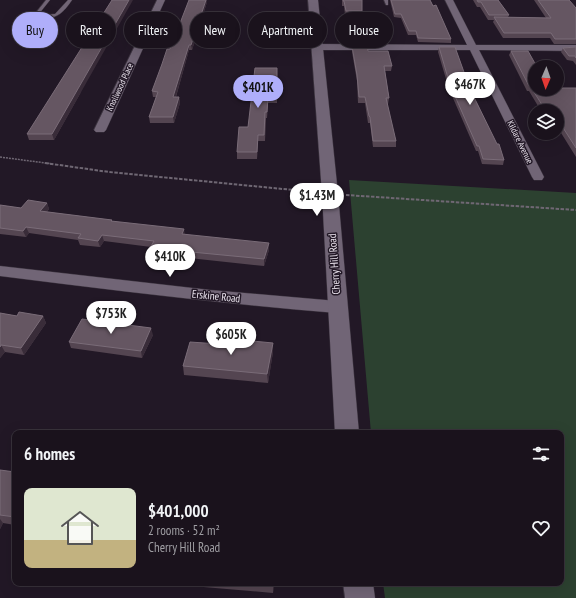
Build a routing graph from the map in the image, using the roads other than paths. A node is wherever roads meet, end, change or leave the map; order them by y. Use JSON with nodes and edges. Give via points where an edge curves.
{"nodes":[{"id":1,"x":48,"y":0,"type":"edge"},
{"id":2,"x":70,"y":0,"type":"edge"},
{"id":3,"x":161,"y":0,"type":"edge"},
{"id":4,"x":313,"y":0,"type":"edge"},
{"id":5,"x":448,"y":0,"type":"edge"},
{"id":6,"x":314,"y":12,"type":"edge"},
{"id":7,"x":327,"y":47,"type":"edge"},
{"id":8,"x":473,"y":47,"type":"junction"},
{"id":9,"x":316,"y":48,"type":"edge"},
{"id":10,"x":576,"y":48,"type":"edge"},
{"id":11,"x":100,"y":130,"type":"dead end"},
{"id":12,"x":538,"y":177,"type":"dead end"},
{"id":13,"x":0,"y":271,"type":"edge"},
{"id":14,"x":337,"y":307,"type":"junction"},
{"id":15,"x":347,"y":430,"type":"edge"},
{"id":16,"x":358,"y":586,"type":"edge"},
{"id":17,"x":360,"y":598,"type":"edge"}],
"edges":[{"from":1,"to":2,"type":"lane","via":[[37,16],[55,17]]},
{"from":3,"to":11,"type":"street","name":"Knollwood Place"},
{"from":4,"to":6,"type":"street","name":"Cherry Hill Road"},
{"from":5,"to":8,"type":"street","name":"Kildare Avenue"},
{"from":7,"to":8,"type":"street"},
{"from":8,"to":10,"type":"street"},
{"from":8,"to":12,"type":"street","name":"Kildare Avenue"},
{"from":9,"to":14,"type":"street","name":"Cherry Hill Road","via":[[330,194]]},
{"from":13,"to":14,"type":"street","name":"Erskine Road","via":[[123,287]]},
{"from":14,"to":15,"type":"street","name":"Cherry Hill Road"},
{"from":16,"to":17,"type":"street"}]}
